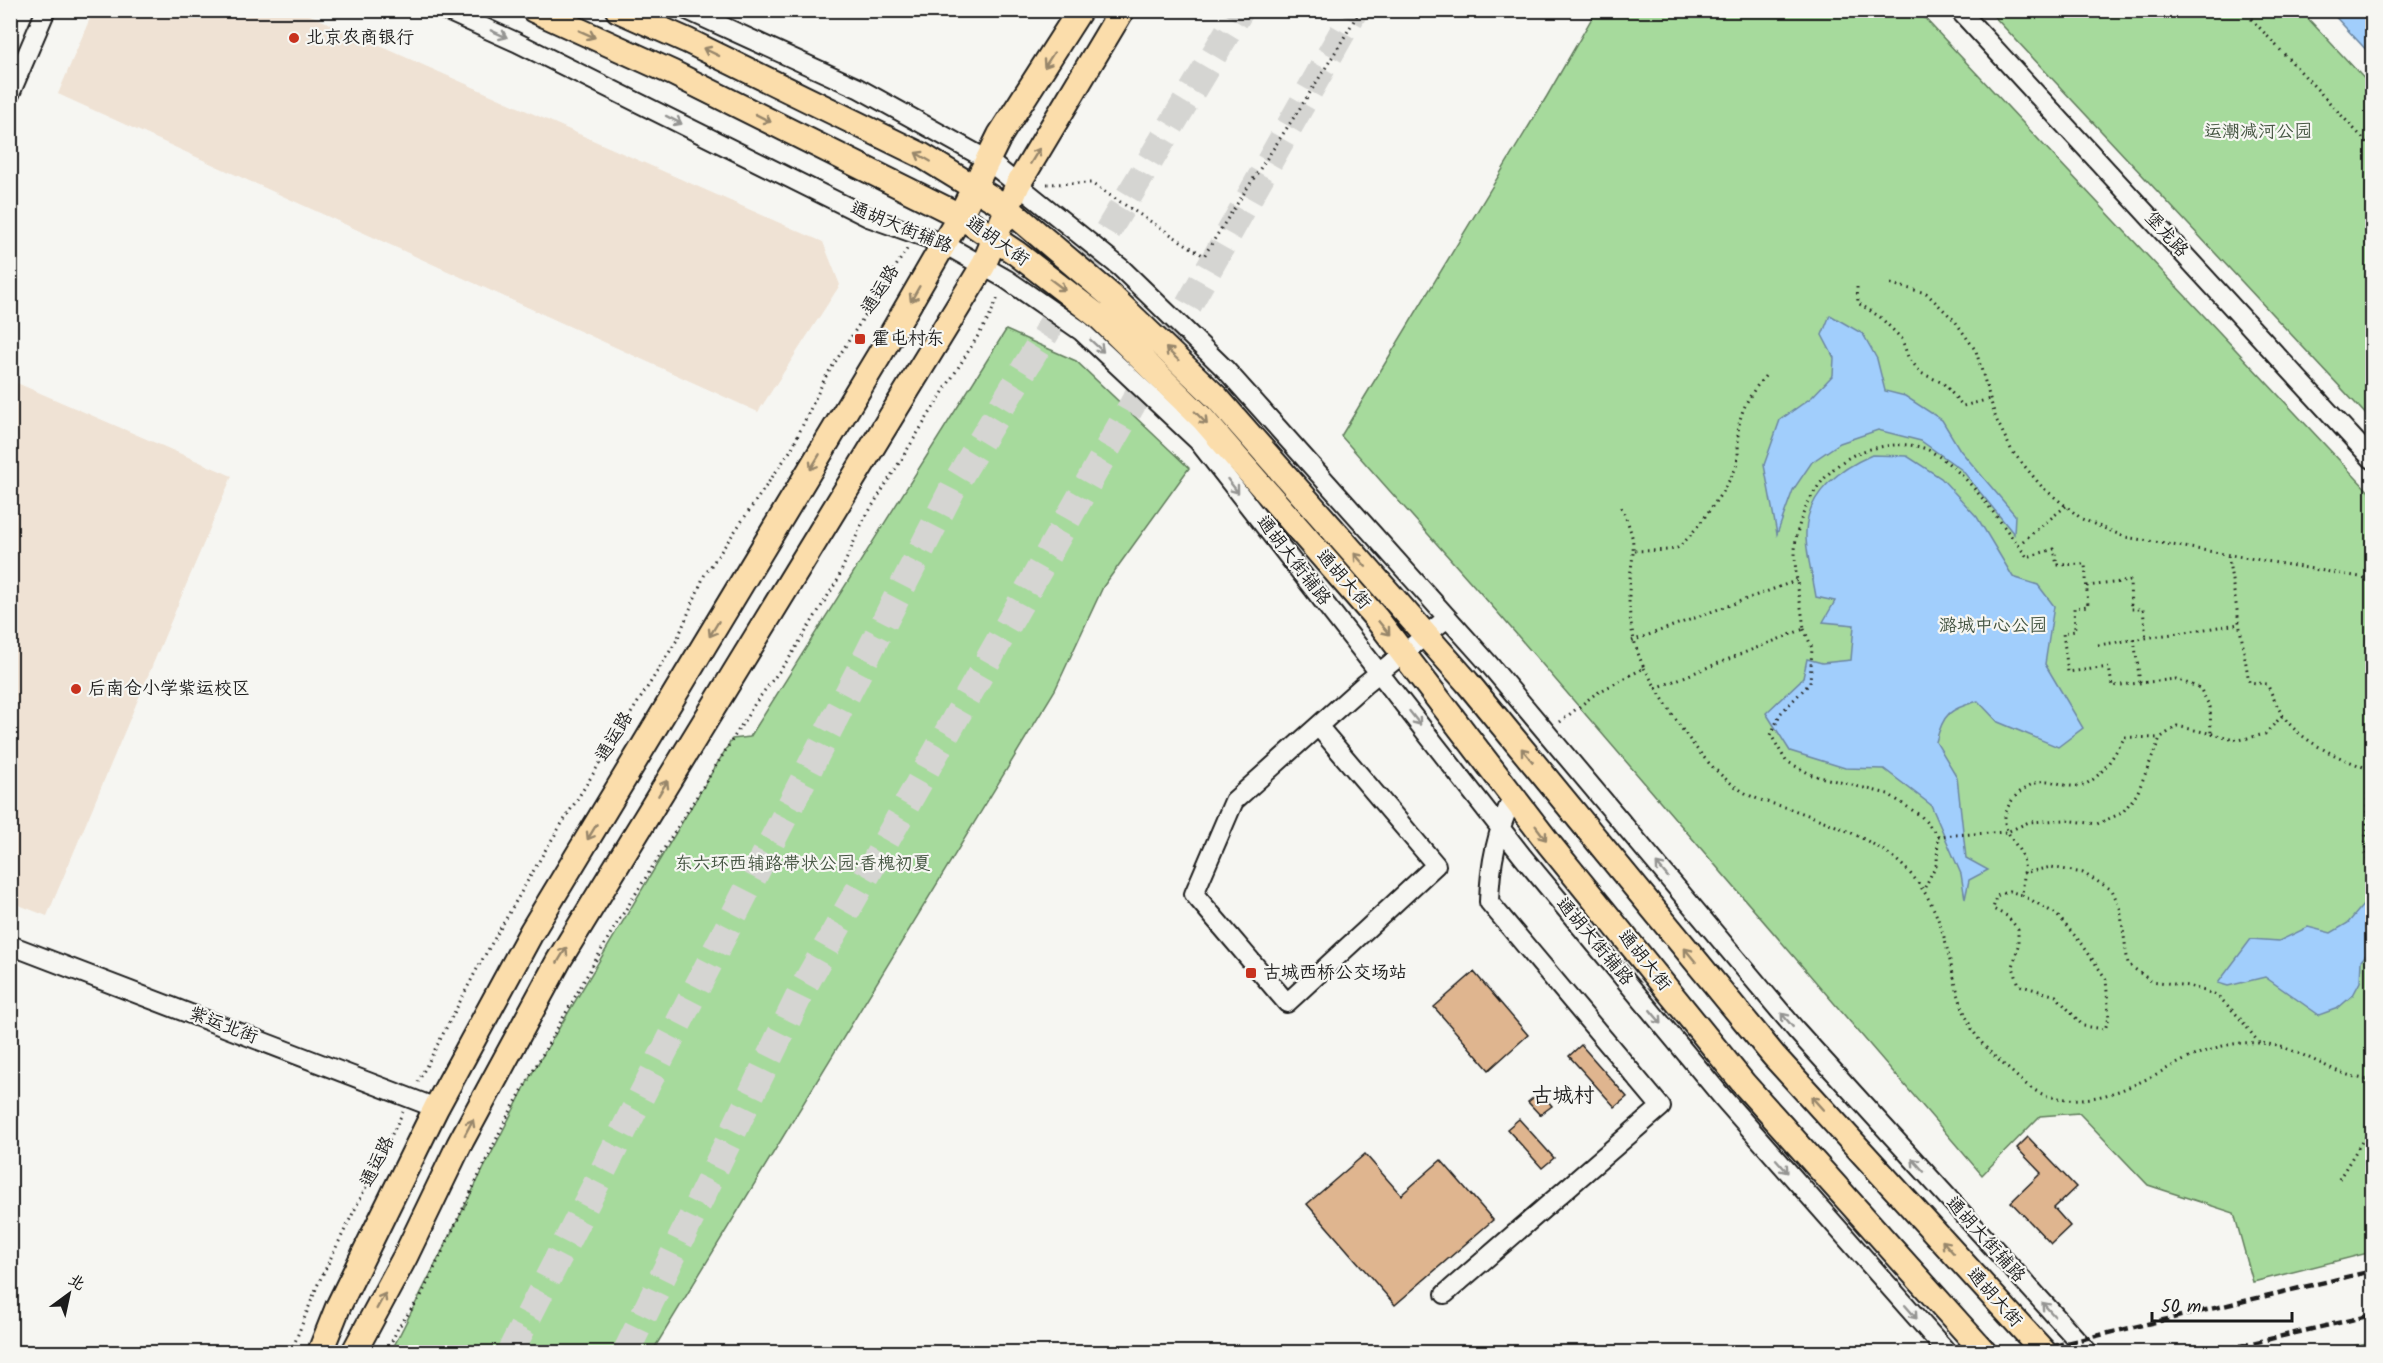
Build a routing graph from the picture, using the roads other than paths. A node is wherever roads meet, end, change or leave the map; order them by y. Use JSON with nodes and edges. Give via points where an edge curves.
{"nodes":[{"id":1,"x":46,"y":10,"type":"edge"},
{"id":2,"x":446,"y":10,"type":"edge"},
{"id":3,"x":534,"y":10,"type":"edge"},
{"id":4,"x":618,"y":10,"type":"edge"},
{"id":5,"x":687,"y":10,"type":"edge"},
{"id":6,"x":1080,"y":10,"type":"edge"},
{"id":7,"x":1122,"y":10,"type":"edge"},
{"id":8,"x":1959,"y":10,"type":"edge"},
{"id":9,"x":10,"y":94,"type":"edge"},
{"id":10,"x":986,"y":159,"type":"junction"},
{"id":11,"x":1018,"y":184,"type":"junction"},
{"id":12,"x":972,"y":188,"type":"junction"},
{"id":13,"x":1006,"y":207,"type":"junction"},
{"id":14,"x":960,"y":216,"type":"junction"},
{"id":15,"x":994,"y":238,"type":"junction"},
{"id":16,"x":944,"y":244,"type":"junction"},
{"id":17,"x":983,"y":266,"type":"junction"},
{"id":18,"x":2373,"y":459,"type":"edge"},
{"id":19,"x":1446,"y":619,"type":"junction"},
{"id":20,"x":1426,"y":636,"type":"junction"},
{"id":21,"x":1404,"y":653,"type":"junction"},
{"id":22,"x":1379,"y":672,"type":"junction"},
{"id":23,"x":1318,"y":726,"type":"junction"},
{"id":24,"x":1513,"y":796,"type":"junction"},
{"id":25,"x":1499,"y":826,"type":"junction"},
{"id":26,"x":10,"y":945,"type":"edge"},
{"id":27,"x":436,"y":1108,"type":"junction"},
{"id":28,"x":1445,"y":1294,"type":"dead end"},
{"id":29,"x":320,"y":1353,"type":"edge"},
{"id":30,"x":354,"y":1353,"type":"edge"},
{"id":31,"x":1947,"y":1353,"type":"edge"},
{"id":32,"x":1984,"y":1353,"type":"edge"},
{"id":33,"x":2044,"y":1353,"type":"edge"},
{"id":34,"x":2088,"y":1353,"type":"edge"}],
"edges":[{"from":1,"to":9,"type":"street"},
{"from":2,"to":16,"type":"street","name":"通胡大街辅路","one_way":true,"via":[[868,218]]},
{"from":3,"to":14,"type":"main road","name":"通胡大街","one_way":true,"via":[[673,73]]},
{"from":12,"to":4,"type":"main road","name":"通胡大街","one_way":true,"via":[[921,155]]},
{"from":5,"to":10,"type":"street","name":"通胡大街辅路","via":[[858,88]]},
{"from":6,"to":10,"type":"main road","name":"通运路","one_way":true},
{"from":11,"to":7,"type":"main road","one_way":true},
{"from":8,"to":18,"type":"street","name":"堡龙路"},
{"from":10,"to":11,"type":"street","name":"通胡大街辅路"},
{"from":10,"to":12,"type":"main road","name":"通运路"},
{"from":11,"to":13,"type":"main road"},
{"from":11,"to":19,"type":"street","name":"通胡大街辅路","via":[[1121,268],[1226,370]]},
{"from":12,"to":13,"type":"main road","name":"通胡大街"},
{"from":12,"to":14,"type":"main road","name":"通运路"},
{"from":13,"to":15,"type":"main road"},
{"from":20,"to":13,"type":"main road","name":"通胡大街","one_way":true,"via":[[1217,398],[1111,296]]},
{"from":14,"to":15,"type":"main road","name":"通胡大街"},
{"from":14,"to":16,"type":"main road","name":"通运路"},
{"from":15,"to":17,"type":"main road"},
{"from":15,"to":21,"type":"main road","name":"通胡大街","one_way":true,"via":[[1100,318],[1203,419]]},
{"from":16,"to":17,"type":"street","name":"通胡大街辅路"},
{"from":16,"to":27,"type":"main road","name":"通运路","one_way":true,"via":[[532,931]]},
{"from":17,"to":22,"type":"street","name":"通胡大街辅路","one_way":true,"via":[[1081,332],[1198,441]]},
{"from":30,"to":17,"type":"main road","one_way":true,"via":[[459,1145],[559,960]]},
{"from":19,"to":20,"type":"street"},
{"from":34,"to":19,"type":"street","name":"通胡大街辅路","one_way":true,"via":[[1796,1030],[1488,663]]},
{"from":20,"to":21,"type":"street"},
{"from":33,"to":20,"type":"main road","name":"通胡大街","one_way":true,"via":[[1774,1056]]},
{"from":21,"to":22,"type":"street"},
{"from":21,"to":24,"type":"main road","name":"通胡大街"},
{"from":22,"to":23,"type":"street"},
{"from":22,"to":25,"type":"street","name":"通胡大街辅路","one_way":true},
{"from":23,"to":23,"type":"street","via":[[1436,865],[1287,1004],[1194,894],[1234,801]]},
{"from":24,"to":25,"type":"street"},
{"from":24,"to":32,"type":"main road","name":"通胡大街","one_way":true,"via":[[1744,1084]]},
{"from":25,"to":28,"type":"street","via":[[1490,868],[1489,902],[1661,1107]]},
{"from":25,"to":31,"type":"street","name":"通胡大街辅路","one_way":true,"via":[[1723,1098]]},
{"from":26,"to":27,"type":"street","name":"紫运北街"},
{"from":27,"to":29,"type":"main road","name":"通运路"}]}
